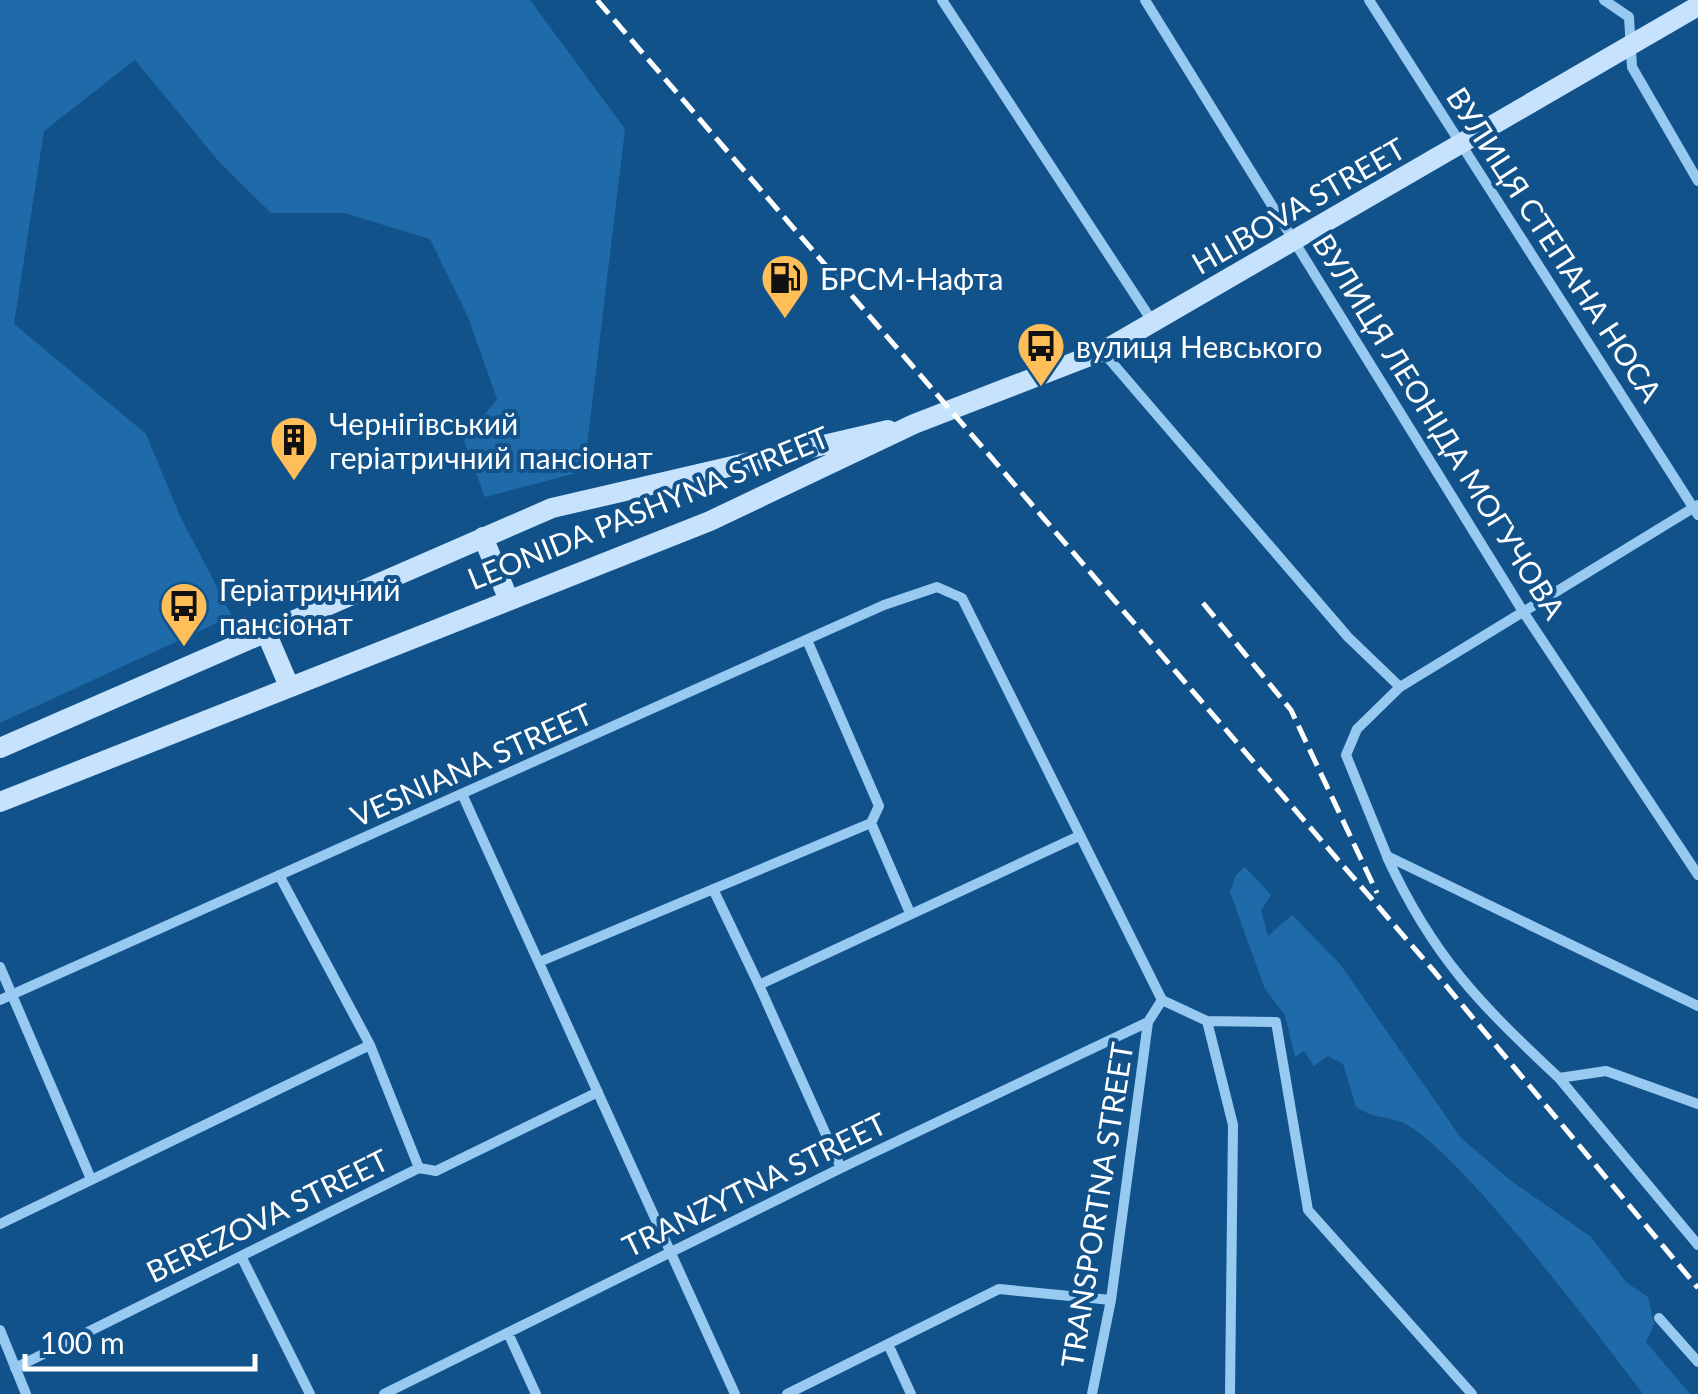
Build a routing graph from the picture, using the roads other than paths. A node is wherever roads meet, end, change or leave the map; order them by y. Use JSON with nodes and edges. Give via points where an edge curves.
{"nodes":[{"id":1,"x":942,"y":0,"type":"edge"},
{"id":2,"x":1145,"y":0,"type":"edge"},
{"id":3,"x":1369,"y":0,"type":"edge"},
{"id":4,"x":1604,"y":0,"type":"edge"},
{"id":5,"x":1698,"y":6,"type":"edge"},
{"id":6,"x":1632,"y":44,"type":"junction"},
{"id":7,"x":1461,"y":144,"type":"junction"},
{"id":8,"x":1698,"y":181,"type":"edge"},
{"id":9,"x":1296,"y":240,"type":"junction"},
{"id":10,"x":1154,"y":324,"type":"junction"},
{"id":11,"x":1103,"y":351,"type":"junction"},
{"id":12,"x":914,"y":424,"type":"junction"},
{"id":13,"x":1696,"y":509,"type":"edge"},
{"id":14,"x":484,"y":537,"type":"junction"},
{"id":15,"x":508,"y":598,"type":"junction"},
{"id":16,"x":1524,"y":613,"type":"junction"},
{"id":17,"x":265,"y":630,"type":"junction"},
{"id":18,"x":807,"y":640,"type":"junction"},
{"id":19,"x":289,"y":686,"type":"junction"},
{"id":20,"x":1400,"y":687,"type":"junction"},
{"id":21,"x":0,"y":748,"type":"edge"},
{"id":22,"x":463,"y":796,"type":"junction"},
{"id":23,"x":0,"y":802,"type":"edge"},
{"id":24,"x":870,"y":823,"type":"junction"},
{"id":25,"x":1079,"y":836,"type":"junction"},
{"id":26,"x":1386,"y":856,"type":"junction"},
{"id":27,"x":1698,"y":875,"type":"edge"},
{"id":28,"x":280,"y":876,"type":"junction"},
{"id":29,"x":713,"y":889,"type":"junction"},
{"id":30,"x":910,"y":913,"type":"junction"},
{"id":31,"x":539,"y":962,"type":"junction"},
{"id":32,"x":0,"y":967,"type":"edge"},
{"id":33,"x":756,"y":978,"type":"junction"},
{"id":34,"x":6,"y":998,"type":"edge"},
{"id":35,"x":1162,"y":1000,"type":"junction"},
{"id":36,"x":1698,"y":1006,"type":"edge"},
{"id":37,"x":1207,"y":1020,"type":"junction"},
{"id":38,"x":1148,"y":1022,"type":"junction"},
{"id":39,"x":370,"y":1046,"type":"junction"},
{"id":40,"x":1559,"y":1078,"type":"junction"},
{"id":41,"x":598,"y":1092,"type":"junction"},
{"id":42,"x":1698,"y":1104,"type":"edge"},
{"id":43,"x":419,"y":1168,"type":"junction"},
{"id":44,"x":842,"y":1168,"type":"junction"},
{"id":45,"x":91,"y":1179,"type":"junction"},
{"id":46,"x":0,"y":1224,"type":"edge"},
{"id":47,"x":1698,"y":1244,"type":"edge"},
{"id":48,"x":669,"y":1253,"type":"junction"},
{"id":49,"x":241,"y":1256,"type":"junction"},
{"id":50,"x":1111,"y":1300,"type":"junction"},
{"id":51,"x":1659,"y":1318,"type":"dead end"},
{"id":52,"x":0,"y":1330,"type":"edge"},
{"id":53,"x":508,"y":1333,"type":"junction"},
{"id":54,"x":888,"y":1344,"type":"junction"},
{"id":55,"x":1698,"y":1362,"type":"edge"},
{"id":56,"x":15,"y":1368,"type":"junction"},
{"id":57,"x":26,"y":1394,"type":"edge"},
{"id":58,"x":310,"y":1394,"type":"edge"},
{"id":59,"x":384,"y":1394,"type":"edge"},
{"id":60,"x":536,"y":1394,"type":"edge"},
{"id":61,"x":735,"y":1394,"type":"edge"},
{"id":62,"x":787,"y":1394,"type":"edge"},
{"id":63,"x":911,"y":1394,"type":"edge"},
{"id":64,"x":1092,"y":1394,"type":"edge"},
{"id":65,"x":1230,"y":1394,"type":"edge"},
{"id":66,"x":1472,"y":1394,"type":"edge"}],
"edges":[{"from":1,"to":10,"type":"street"},
{"from":2,"to":9,"type":"street","name":"ВУЛИЦЯ ЛЕОНІДА МОГУЧОВА"},
{"from":3,"to":7,"type":"street","name":"ВУЛИЦЯ СТЕПАНА НОСА"},
{"from":4,"to":6,"type":"street","via":[[1628,18]]},
{"from":5,"to":6,"type":"main road","name":"HLIBOVA STREET"},
{"from":6,"to":7,"type":"main road","name":"HLIBOVA STREET"},
{"from":6,"to":8,"type":"street","via":[[1632,67]]},
{"from":7,"to":9,"type":"main road","name":"HLIBOVA STREET"},
{"from":7,"to":13,"type":"street","name":"ВУЛИЦЯ СТЕПАНА НОСА"},
{"from":9,"to":10,"type":"main road","name":"HLIBOVA STREET"},
{"from":9,"to":16,"type":"street","name":"ВУЛИЦЯ ЛЕОНІДА МОГУЧОВА"},
{"from":10,"to":11,"type":"main road","name":"HLIBOVA STREET"},
{"from":11,"to":12,"type":"main road","name":"HLIBOVA STREET"},
{"from":11,"to":20,"type":"street","via":[[1348,637]]},
{"from":12,"to":14,"type":"main road","name":"LEONIDA PASHYNA STREET","via":[[625,488],[552,508]]},
{"from":12,"to":15,"type":"main road","name":"LEONIDA PASHYNA STREET","via":[[710,521]]},
{"from":13,"to":16,"type":"street"},
{"from":14,"to":15,"type":"main road"},
{"from":14,"to":17,"type":"main road","name":"LEONIDA PASHYNA STREET"},
{"from":15,"to":19,"type":"main road","name":"LEONIDA PASHYNA STREET"},
{"from":16,"to":20,"type":"street"},
{"from":16,"to":27,"type":"street","name":"ВУЛИЦЯ ЛЕОНІДА МОГУЧОВА"},
{"from":17,"to":19,"type":"main road"},
{"from":17,"to":21,"type":"main road","name":"LEONIDA PASHYNA STREET"},
{"from":18,"to":22,"type":"street","name":"VESNIANA STREET"},
{"from":18,"to":24,"type":"street","via":[[879,806]]},
{"from":18,"to":25,"type":"street","name":"VESNIANA STREET","via":[[937,587],[962,598]]},
{"from":19,"to":23,"type":"main road","name":"LEONIDA PASHYNA STREET"},
{"from":20,"to":26,"type":"street","via":[[1357,729],[1346,755]]},
{"from":22,"to":28,"type":"street","name":"VESNIANA STREET"},
{"from":22,"to":31,"type":"street"},
{"from":24,"to":29,"type":"street"},
{"from":24,"to":30,"type":"street"},
{"from":25,"to":30,"type":"street"},
{"from":25,"to":35,"type":"street"},
{"from":26,"to":36,"type":"street"},
{"from":26,"to":40,"type":"street","via":[[1415,918],[1475,1000]]},
{"from":28,"to":34,"type":"street","name":"VESNIANA STREET"},
{"from":28,"to":39,"type":"street"},
{"from":29,"to":31,"type":"street"},
{"from":29,"to":33,"type":"street"},
{"from":30,"to":33,"type":"street","via":[[759,985]]},
{"from":31,"to":41,"type":"street"},
{"from":32,"to":34,"type":"street"},
{"from":33,"to":44,"type":"street"},
{"from":34,"to":45,"type":"street"},
{"from":35,"to":37,"type":"street"},
{"from":35,"to":38,"type":"street"},
{"from":37,"to":65,"type":"street","via":[[1233,1125]]},
{"from":37,"to":66,"type":"street","via":[[1276,1022],[1308,1210]]},
{"from":38,"to":44,"type":"street","name":"TRANZYTNA STREET"},
{"from":38,"to":50,"type":"street","name":"TRANSPORTNA STREET"},
{"from":39,"to":43,"type":"street"},
{"from":39,"to":45,"type":"street"},
{"from":40,"to":42,"type":"street","via":[[1606,1071]]},
{"from":40,"to":47,"type":"street"},
{"from":41,"to":43,"type":"street","name":"BEREZOVA STREET","via":[[436,1170]]},
{"from":41,"to":48,"type":"street"},
{"from":43,"to":49,"type":"street","name":"BEREZOVA STREET"},
{"from":44,"to":48,"type":"street","name":"TRANZYTNA STREET"},
{"from":45,"to":46,"type":"street"},
{"from":48,"to":53,"type":"street","name":"TRANZYTNA STREET"},
{"from":48,"to":61,"type":"street"},
{"from":49,"to":56,"type":"street","name":"BEREZOVA STREET"},
{"from":49,"to":58,"type":"street"},
{"from":50,"to":54,"type":"street","via":[[999,1289]]},
{"from":50,"to":64,"type":"street","name":"TRANSPORTNA STREET"},
{"from":51,"to":55,"type":"street"},
{"from":52,"to":56,"type":"street"},
{"from":53,"to":59,"type":"street","name":"TRANZYTNA STREET"},
{"from":53,"to":60,"type":"street"},
{"from":54,"to":62,"type":"street"},
{"from":54,"to":63,"type":"street"},
{"from":56,"to":57,"type":"street"}]}
